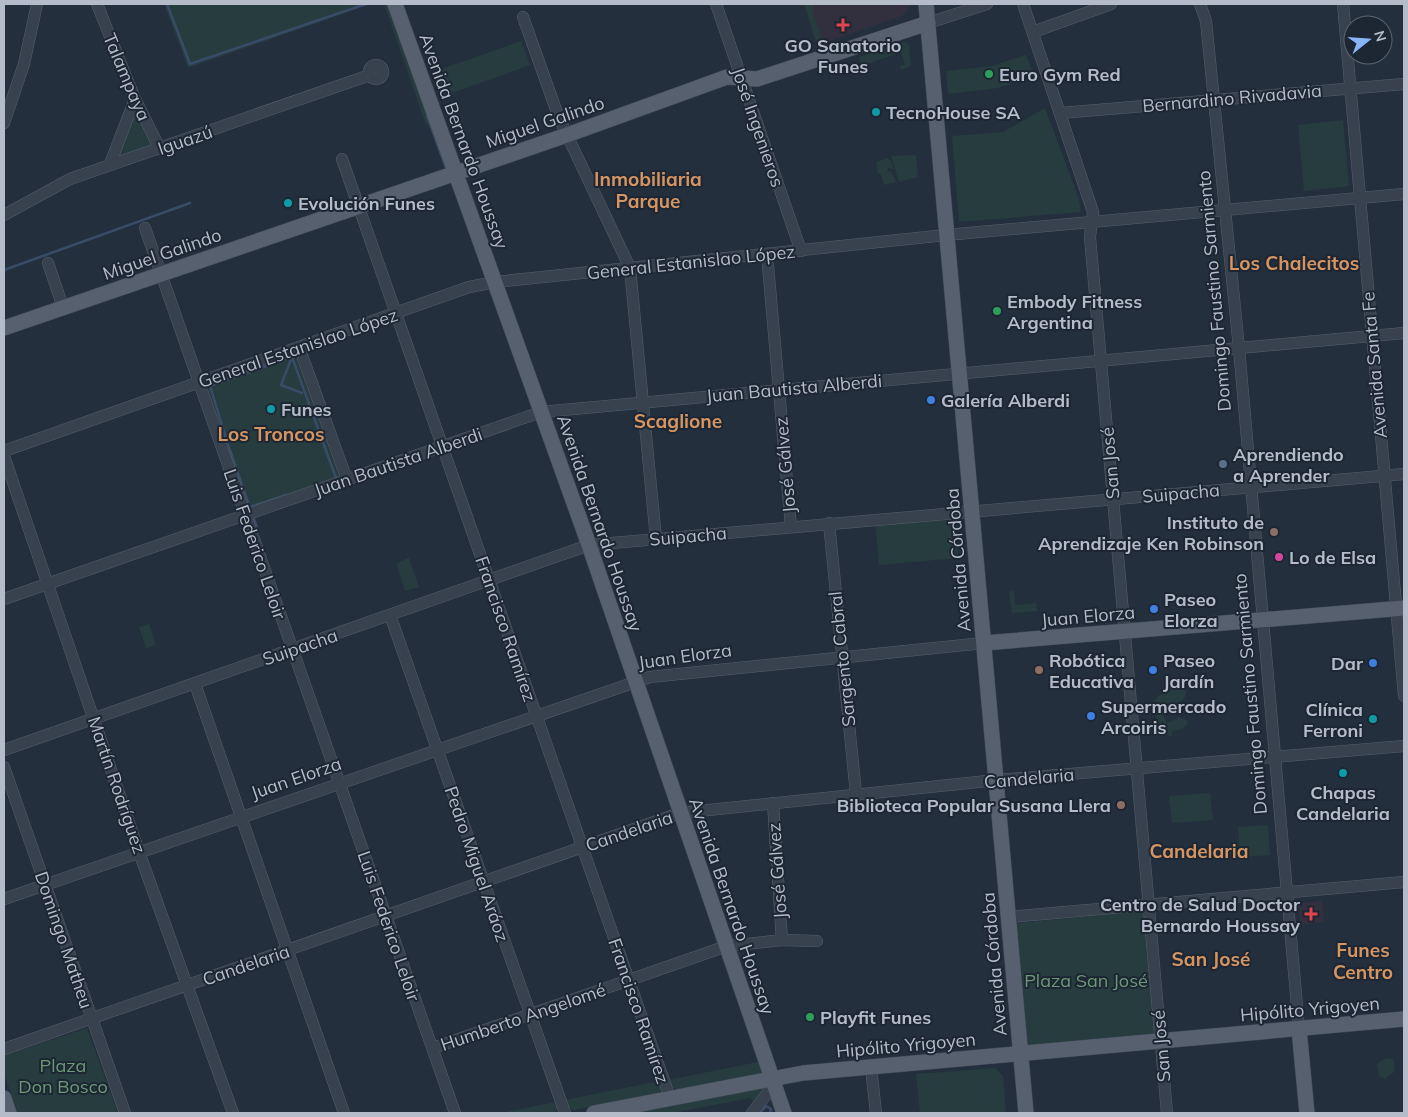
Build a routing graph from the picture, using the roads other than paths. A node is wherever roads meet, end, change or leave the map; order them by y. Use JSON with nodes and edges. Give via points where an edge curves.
{"nodes":[{"id":1,"x":37,"y":4,"type":"edge"},
{"id":2,"x":97,"y":4,"type":"edge"},
{"id":3,"x":395,"y":4,"type":"edge"},
{"id":4,"x":716,"y":4,"type":"edge"},
{"id":5,"x":926,"y":4,"type":"edge"},
{"id":6,"x":987,"y":4,"type":"edge"},
{"id":7,"x":1023,"y":4,"type":"edge"},
{"id":8,"x":1111,"y":4,"type":"edge"},
{"id":9,"x":1200,"y":4,"type":"edge"},
{"id":10,"x":1343,"y":4,"type":"edge"},
{"id":11,"x":523,"y":17,"type":"dead end"},
{"id":12,"x":928,"y":23,"type":"junction"},
{"id":13,"x":1033,"y":32,"type":"junction"},
{"id":14,"x":370,"y":75,"type":"dead end"},
{"id":15,"x":741,"y":77,"type":"junction"},
{"id":16,"x":1404,"y":84,"type":"edge"},
{"id":17,"x":1350,"y":88,"type":"junction"},
{"id":18,"x":135,"y":99,"type":"junction"},
{"id":19,"x":1214,"y":99,"type":"junction"},
{"id":20,"x":7,"y":102,"type":"edge"},
{"id":21,"x":1061,"y":113,"type":"junction"},
{"id":22,"x":4,"y":122,"type":"edge"},
{"id":23,"x":567,"y":135,"type":"junction"},
{"id":24,"x":160,"y":149,"type":"junction"},
{"id":25,"x":342,"y":159,"type":"dead end"},
{"id":26,"x":110,"y":164,"type":"junction"},
{"id":27,"x":454,"y":173,"type":"junction"},
{"id":28,"x":1404,"y":194,"type":"edge"},
{"id":29,"x":1360,"y":198,"type":"junction"},
{"id":30,"x":358,"y":206,"type":"junction"},
{"id":31,"x":1225,"y":210,"type":"junction"},
{"id":32,"x":4,"y":215,"type":"edge"},
{"id":33,"x":1092,"y":223,"type":"junction"},
{"id":34,"x":145,"y":228,"type":"dead end"},
{"id":35,"x":946,"y":235,"type":"junction"},
{"id":36,"x":801,"y":251,"type":"junction"},
{"id":37,"x":767,"y":254,"type":"junction"},
{"id":38,"x":48,"y":262,"type":"dead end"},
{"id":39,"x":630,"y":268,"type":"junction"},
{"id":40,"x":160,"y":274,"type":"junction"},
{"id":41,"x":495,"y":282,"type":"junction"},
{"id":42,"x":63,"y":308,"type":"junction"},
{"id":43,"x":396,"y":313,"type":"junction"},
{"id":44,"x":4,"y":328,"type":"edge"},
{"id":45,"x":1404,"y":333,"type":"edge"},
{"id":46,"x":1372,"y":336,"type":"junction"},
{"id":47,"x":299,"y":347,"type":"junction"},
{"id":48,"x":1239,"y":348,"type":"junction"},
{"id":49,"x":1101,"y":360,"type":"junction"},
{"id":50,"x":959,"y":373,"type":"junction"},
{"id":51,"x":199,"y":383,"type":"junction"},
{"id":52,"x":779,"y":390,"type":"junction"},
{"id":53,"x":643,"y":402,"type":"junction"},
{"id":54,"x":542,"y":412,"type":"junction"},
{"id":55,"x":442,"y":447,"type":"junction"},
{"id":56,"x":4,"y":451,"type":"edge"},
{"id":57,"x":4,"y":456,"type":"edge"},
{"id":58,"x":1404,"y":474,"type":"edge"},
{"id":59,"x":1384,"y":476,"type":"junction"},
{"id":60,"x":347,"y":480,"type":"junction"},
{"id":61,"x":1251,"y":488,"type":"junction"},
{"id":62,"x":1114,"y":499,"type":"junction"},
{"id":63,"x":972,"y":510,"type":"junction"},
{"id":64,"x":245,"y":515,"type":"junction"},
{"id":65,"x":829,"y":523,"type":"junction"},
{"id":66,"x":791,"y":527,"type":"junction"},
{"id":67,"x":656,"y":539,"type":"junction"},
{"id":68,"x":588,"y":545,"type":"junction"},
{"id":69,"x":489,"y":580,"type":"junction"},
{"id":70,"x":47,"y":584,"type":"junction"},
{"id":71,"x":4,"y":599,"type":"edge"},
{"id":72,"x":1400,"y":609,"type":"edge"},
{"id":73,"x":390,"y":615,"type":"junction"},
{"id":74,"x":1262,"y":620,"type":"junction"},
{"id":75,"x":1125,"y":632,"type":"junction"},
{"id":76,"x":984,"y":643,"type":"junction"},
{"id":77,"x":292,"y":649,"type":"junction"},
{"id":78,"x":842,"y":658,"type":"junction"},
{"id":79,"x":635,"y":682,"type":"junction"},
{"id":80,"x":194,"y":684,"type":"junction"},
{"id":81,"x":1404,"y":696,"type":"edge"},
{"id":82,"x":536,"y":715,"type":"junction"},
{"id":83,"x":94,"y":719,"type":"junction"},
{"id":84,"x":1404,"y":746,"type":"edge"},
{"id":85,"x":437,"y":749,"type":"junction"},
{"id":86,"x":4,"y":750,"type":"edge"},
{"id":87,"x":1275,"y":757,"type":"junction"},
{"id":88,"x":4,"y":767,"type":"edge"},
{"id":89,"x":1137,"y":770,"type":"junction"},
{"id":90,"x":996,"y":780,"type":"junction"},
{"id":91,"x":340,"y":783,"type":"junction"},
{"id":92,"x":856,"y":794,"type":"junction"},
{"id":93,"x":773,"y":803,"type":"junction"},
{"id":94,"x":680,"y":813,"type":"junction"},
{"id":95,"x":241,"y":817,"type":"junction"},
{"id":96,"x":582,"y":847,"type":"junction"},
{"id":97,"x":139,"y":852,"type":"junction"},
{"id":98,"x":484,"y":882,"type":"junction"},
{"id":99,"x":1404,"y":882,"type":"edge"},
{"id":100,"x":45,"y":885,"type":"junction"},
{"id":101,"x":1287,"y":892,"type":"junction"},
{"id":102,"x":4,"y":899,"type":"edge"},
{"id":103,"x":1149,"y":904,"type":"junction"},
{"id":104,"x":386,"y":916,"type":"junction"},
{"id":105,"x":1009,"y":917,"type":"junction"},
{"id":106,"x":782,"y":940,"type":"junction"},
{"id":107,"x":816,"y":941,"type":"dead end"},
{"id":108,"x":727,"y":946,"type":"junction"},
{"id":109,"x":287,"y":950,"type":"junction"},
{"id":110,"x":628,"y":980,"type":"junction"},
{"id":111,"x":187,"y":985,"type":"junction"},
{"id":112,"x":530,"y":1014,"type":"junction"},
{"id":113,"x":92,"y":1019,"type":"junction"},
{"id":114,"x":1404,"y":1019,"type":"edge"},
{"id":115,"x":1299,"y":1029,"type":"junction"},
{"id":116,"x":1160,"y":1042,"type":"junction"},
{"id":117,"x":433,"y":1048,"type":"junction"},
{"id":118,"x":4,"y":1050,"type":"edge"},
{"id":119,"x":1021,"y":1054,"type":"junction"},
{"id":120,"x":872,"y":1067,"type":"junction"},
{"id":121,"x":773,"y":1081,"type":"junction"},
{"id":122,"x":4,"y":1098,"type":"edge"},
{"id":123,"x":670,"y":1098,"type":"junction"},
{"id":124,"x":622,"y":1111,"type":"edge"},
{"id":125,"x":780,"y":1111,"type":"edge"},
{"id":126,"x":9,"y":1113,"type":"edge"},
{"id":127,"x":125,"y":1113,"type":"edge"},
{"id":128,"x":233,"y":1113,"type":"edge"},
{"id":129,"x":344,"y":1113,"type":"edge"},
{"id":130,"x":455,"y":1113,"type":"edge"},
{"id":131,"x":565,"y":1113,"type":"edge"},
{"id":132,"x":594,"y":1113,"type":"edge"},
{"id":133,"x":752,"y":1113,"type":"edge"},
{"id":134,"x":876,"y":1113,"type":"edge"},
{"id":135,"x":1026,"y":1113,"type":"edge"},
{"id":136,"x":1167,"y":1113,"type":"edge"},
{"id":137,"x":1307,"y":1113,"type":"edge"}],
"edges":[{"from":1,"to":20,"type":"street","via":[[24,64]]},
{"from":2,"to":18,"type":"street","name":"Talampaya"},
{"from":3,"to":27,"type":"main road","name":"Avenida Bernardo Houssay"},
{"from":4,"to":15,"type":"street","name":"José Ingenieros"},
{"from":5,"to":12,"type":"main road","name":"Avenida Córdoba"},
{"from":6,"to":12,"type":"street","name":"Miguel Galindo"},
{"from":7,"to":13,"type":"street","name":"San José"},
{"from":8,"to":13,"type":"street"},
{"from":9,"to":19,"type":"street","name":"Domingo Faustino Sarmiento","via":[[1206,21]]},
{"from":10,"to":17,"type":"street","name":"Avenida Santa Fe"},
{"from":11,"to":23,"type":"street"},
{"from":12,"to":15,"type":"main road","name":"Miguel Galindo","via":[[757,79]]},
{"from":12,"to":35,"type":"main road","name":"Avenida Córdoba"},
{"from":13,"to":21,"type":"street","name":"San José"},
{"from":14,"to":24,"type":"street","name":"Iguazú"},
{"from":15,"to":23,"type":"main road","name":"Miguel Galindo","via":[[727,76]]},
{"from":15,"to":36,"type":"street","name":"José Ingenieros"},
{"from":16,"to":17,"type":"street","name":"Bernardino Rivadavia"},
{"from":17,"to":19,"type":"street","name":"Bernardino Rivadavia"},
{"from":17,"to":29,"type":"street","name":"Avenida Santa Fe"},
{"from":18,"to":24,"type":"street","name":"Talampaya"},
{"from":18,"to":26,"type":"street"},
{"from":19,"to":21,"type":"street","name":"Bernardino Rivadavia"},
{"from":19,"to":31,"type":"street","name":"Domingo Faustino Sarmiento"},
{"from":20,"to":22,"type":"street"},
{"from":21,"to":33,"type":"street","name":"San José","via":[[1092,206]]},
{"from":23,"to":27,"type":"main road","name":"Miguel Galindo"},
{"from":23,"to":39,"type":"street"},
{"from":24,"to":26,"type":"street","name":"Iguazú"},
{"from":25,"to":30,"type":"street","name":"Francisco Ramírez"},
{"from":26,"to":32,"type":"street","name":"Iguazú","via":[[70,179]]},
{"from":27,"to":30,"type":"main road","name":"Miguel Galindo"},
{"from":27,"to":41,"type":"main road","name":"Avenida Bernardo Houssay"},
{"from":28,"to":29,"type":"street","name":"General Estanislao López"},
{"from":29,"to":31,"type":"street","name":"General Estanislao López"},
{"from":29,"to":46,"type":"street","name":"Avenida Santa Fe"},
{"from":30,"to":40,"type":"main road","name":"Miguel Galindo"},
{"from":30,"to":43,"type":"street","name":"Francisco Ramírez"},
{"from":31,"to":33,"type":"street","name":"General Estanislao López"},
{"from":31,"to":48,"type":"street","name":"Domingo Faustino Sarmiento"},
{"from":33,"to":35,"type":"street","name":"General Estanislao López"},
{"from":33,"to":49,"type":"street","name":"San José","via":[[1090,237]]},
{"from":34,"to":40,"type":"street","name":"Luis Federico Leloir"},
{"from":35,"to":36,"type":"street","name":"General Estanislao López"},
{"from":35,"to":50,"type":"main road","name":"Avenida Córdoba"},
{"from":36,"to":37,"type":"street","name":"General Estanislao López"},
{"from":37,"to":39,"type":"street","name":"General Estanislao López"},
{"from":37,"to":52,"type":"street","name":"José Gálvez"},
{"from":38,"to":42,"type":"street"},
{"from":39,"to":41,"type":"street","name":"General Estanislao López"},
{"from":39,"to":53,"type":"street"},
{"from":40,"to":42,"type":"main road","name":"Miguel Galindo"},
{"from":40,"to":51,"type":"street","name":"Luis Federico Leloir"},
{"from":41,"to":43,"type":"street","name":"General Estanislao López"},
{"from":41,"to":54,"type":"main road","name":"Avenida Bernardo Houssay"},
{"from":42,"to":44,"type":"main road","name":"Miguel Galindo"},
{"from":43,"to":47,"type":"street","name":"General Estanislao López"},
{"from":43,"to":55,"type":"street","name":"Francisco Ramírez"},
{"from":45,"to":46,"type":"street","name":"Juan Bautista Alberdi"},
{"from":46,"to":48,"type":"street","name":"Juan Bautista Alberdi"},
{"from":46,"to":59,"type":"street","name":"Avenida Santa Fe"},
{"from":47,"to":51,"type":"street","name":"General Estanislao López"},
{"from":47,"to":60,"type":"street"},
{"from":48,"to":49,"type":"street","name":"Juan Bautista Alberdi"},
{"from":48,"to":61,"type":"street","name":"Domingo Faustino Sarmiento"},
{"from":49,"to":50,"type":"street","name":"Juan Bautista Alberdi"},
{"from":49,"to":62,"type":"street","name":"San José"},
{"from":50,"to":52,"type":"street","name":"Juan Bautista Alberdi"},
{"from":50,"to":63,"type":"main road","name":"Avenida Córdoba"},
{"from":51,"to":56,"type":"street","name":"General Estanislao López"},
{"from":51,"to":64,"type":"street","name":"Luis Federico Leloir"},
{"from":52,"to":53,"type":"street","name":"Juan Bautista Alberdi"},
{"from":52,"to":66,"type":"street","name":"José Gálvez"},
{"from":53,"to":54,"type":"street","name":"Juan Bautista Alberdi"},
{"from":53,"to":67,"type":"street"},
{"from":54,"to":55,"type":"street","name":"Juan Bautista Alberdi"},
{"from":54,"to":68,"type":"main road","name":"Avenida Bernardo Houssay"},
{"from":55,"to":60,"type":"street","name":"Juan Bautista Alberdi"},
{"from":55,"to":69,"type":"street","name":"Francisco Ramírez"},
{"from":57,"to":70,"type":"street","name":"Martín Rodríguez"},
{"from":58,"to":59,"type":"street","name":"Suipacha"},
{"from":59,"to":61,"type":"street","name":"Suipacha"},
{"from":59,"to":72,"type":"street","name":"Avenida Santa Fe"},
{"from":60,"to":64,"type":"street","name":"Juan Bautista Alberdi"},
{"from":61,"to":62,"type":"street","name":"Suipacha"},
{"from":61,"to":74,"type":"street","name":"Domingo Faustino Sarmiento"},
{"from":62,"to":63,"type":"street","name":"Suipacha"},
{"from":62,"to":75,"type":"street","name":"San José"},
{"from":63,"to":65,"type":"street","name":"Suipacha"},
{"from":63,"to":76,"type":"main road","name":"Avenida Córdoba"},
{"from":64,"to":70,"type":"street","name":"Juan Bautista Alberdi"},
{"from":64,"to":77,"type":"street","name":"Luis Federico Leloir"},
{"from":65,"to":66,"type":"street","name":"Suipacha"},
{"from":65,"to":78,"type":"street","name":"Sargento Cabral"},
{"from":66,"to":67,"type":"street","name":"Suipacha"},
{"from":67,"to":68,"type":"street","name":"Suipacha"},
{"from":68,"to":69,"type":"street","name":"Suipacha"},
{"from":68,"to":79,"type":"main road","name":"Avenida Bernardo Houssay"},
{"from":69,"to":73,"type":"street","name":"Suipacha"},
{"from":69,"to":82,"type":"street","name":"Francisco Ramírez"},
{"from":70,"to":71,"type":"street","name":"Juan Bautista Alberdi"},
{"from":70,"to":83,"type":"street","name":"Martín Rodríguez"},
{"from":72,"to":74,"type":"main road","name":"Juan Elorza"},
{"from":72,"to":81,"type":"street","name":"Avenida Santa Fe"},
{"from":73,"to":77,"type":"street","name":"Suipacha"},
{"from":73,"to":85,"type":"street","name":"Pedro Miguel Aráoz"},
{"from":74,"to":75,"type":"main road","name":"Juan Elorza"},
{"from":74,"to":87,"type":"street","name":"Domingo Faustino Sarmiento"},
{"from":75,"to":76,"type":"main road","name":"Juan Elorza"},
{"from":75,"to":89,"type":"street","name":"San José"},
{"from":76,"to":78,"type":"street","name":"Juan Elorza"},
{"from":76,"to":90,"type":"main road","name":"Avenida Córdoba"},
{"from":77,"to":80,"type":"street","name":"Suipacha"},
{"from":77,"to":91,"type":"street","name":"Luis Federico Leloir"},
{"from":78,"to":79,"type":"street","name":"Juan Elorza","via":[[650,677]]},
{"from":78,"to":92,"type":"street","name":"Sargento Cabral"},
{"from":79,"to":82,"type":"street","name":"Juan Elorza"},
{"from":79,"to":94,"type":"main road","name":"Avenida Bernardo Houssay"},
{"from":80,"to":83,"type":"street","name":"Suipacha"},
{"from":80,"to":95,"type":"street"},
{"from":82,"to":85,"type":"street","name":"Juan Elorza"},
{"from":82,"to":96,"type":"street","name":"Francisco Ramírez"},
{"from":83,"to":86,"type":"street","name":"Suipacha"},
{"from":83,"to":97,"type":"street","name":"Martín Rodríguez"},
{"from":84,"to":87,"type":"street","name":"Candelaria"},
{"from":85,"to":91,"type":"street","name":"Juan Elorza"},
{"from":85,"to":98,"type":"street","name":"Pedro Miguel Aráoz"},
{"from":87,"to":89,"type":"street","name":"Candelaria"},
{"from":87,"to":101,"type":"street","name":"Domingo Faustino Sarmiento"},
{"from":88,"to":100,"type":"street","name":"Domingo Matheu"},
{"from":89,"to":90,"type":"street","name":"Candelaria"},
{"from":89,"to":103,"type":"street","name":"San José"},
{"from":90,"to":92,"type":"street","name":"Candelaria"},
{"from":90,"to":105,"type":"main road","name":"Avenida Córdoba"},
{"from":91,"to":95,"type":"street","name":"Juan Elorza"},
{"from":91,"to":104,"type":"street","name":"Luis Federico Leloir"},
{"from":92,"to":93,"type":"street","name":"Candelaria"},
{"from":93,"to":94,"type":"street","name":"Candelaria"},
{"from":93,"to":106,"type":"street","name":"José Gálvez"},
{"from":94,"to":96,"type":"street","name":"Candelaria"},
{"from":94,"to":108,"type":"main road","name":"Avenida Bernardo Houssay"},
{"from":95,"to":97,"type":"street","name":"Juan Elorza"},
{"from":95,"to":109,"type":"street"},
{"from":96,"to":98,"type":"street","name":"Candelaria"},
{"from":96,"to":110,"type":"street","name":"Francisco Ramírez"},
{"from":97,"to":100,"type":"street","name":"Juan Elorza"},
{"from":97,"to":111,"type":"street","name":"Martín Rodríguez"},
{"from":98,"to":104,"type":"street","name":"Candelaria"},
{"from":98,"to":112,"type":"street","name":"Pedro Miguel Aráoz"},
{"from":99,"to":101,"type":"street"},
{"from":100,"to":102,"type":"street","name":"Juan Elorza"},
{"from":100,"to":113,"type":"street","name":"Domingo Matheu"},
{"from":101,"to":103,"type":"street"},
{"from":101,"to":115,"type":"street","name":"Domingo Faustino Sarmiento"},
{"from":103,"to":105,"type":"street"},
{"from":103,"to":116,"type":"street","name":"San José"},
{"from":104,"to":109,"type":"street","name":"Candelaria"},
{"from":104,"to":117,"type":"street","name":"Luis Federico Leloir"},
{"from":105,"to":119,"type":"main road","name":"Avenida Córdoba"},
{"from":106,"to":107,"type":"street","name":"Humberto Angelomé"},
{"from":106,"to":108,"type":"street","name":"Humberto Angelomé"},
{"from":108,"to":110,"type":"street","name":"Humberto Angelomé"},
{"from":108,"to":121,"type":"main road","name":"Avenida Bernardo Houssay"},
{"from":109,"to":111,"type":"street","name":"Candelaria"},
{"from":109,"to":129,"type":"street"},
{"from":110,"to":112,"type":"street","name":"Humberto Angelomé"},
{"from":110,"to":123,"type":"street","name":"Francisco Ramírez"},
{"from":111,"to":113,"type":"street","name":"Candelaria"},
{"from":111,"to":128,"type":"street","name":"Martín Rodríguez"},
{"from":112,"to":117,"type":"street","name":"Humberto Angelomé"},
{"from":112,"to":131,"type":"street","name":"Pedro Miguel Aráoz"},
{"from":113,"to":118,"type":"street","name":"Candelaria"},
{"from":113,"to":127,"type":"street","name":"Domingo Matheu"},
{"from":114,"to":115,"type":"main road","name":"Hipólito Yrigoyen"},
{"from":115,"to":116,"type":"main road","name":"Hipólito Yrigoyen"},
{"from":115,"to":137,"type":"main road","name":"Domingo Faustino Sarmiento"},
{"from":116,"to":119,"type":"main road","name":"Hipólito Yrigoyen"},
{"from":116,"to":136,"type":"street","name":"San José"},
{"from":117,"to":130,"type":"street","name":"Luis Federico Leloir"},
{"from":119,"to":120,"type":"main road","name":"Hipólito Yrigoyen"},
{"from":119,"to":135,"type":"main road","name":"Avenida Córdoba"},
{"from":120,"to":121,"type":"main road","name":"Hipólito Yrigoyen"},
{"from":120,"to":134,"type":"street"},
{"from":121,"to":123,"type":"main road","name":"Hipólito Yrigoyen"},
{"from":121,"to":125,"type":"main road","name":"Avenida Bernardo Houssay"},
{"from":121,"to":133,"type":"street"},
{"from":122,"to":126,"type":"main road"},
{"from":123,"to":124,"type":"main road","name":"Hipólito Yrigoyen"},
{"from":124,"to":132,"type":"main road","name":"Hipólito Yrigoyen"}]}
